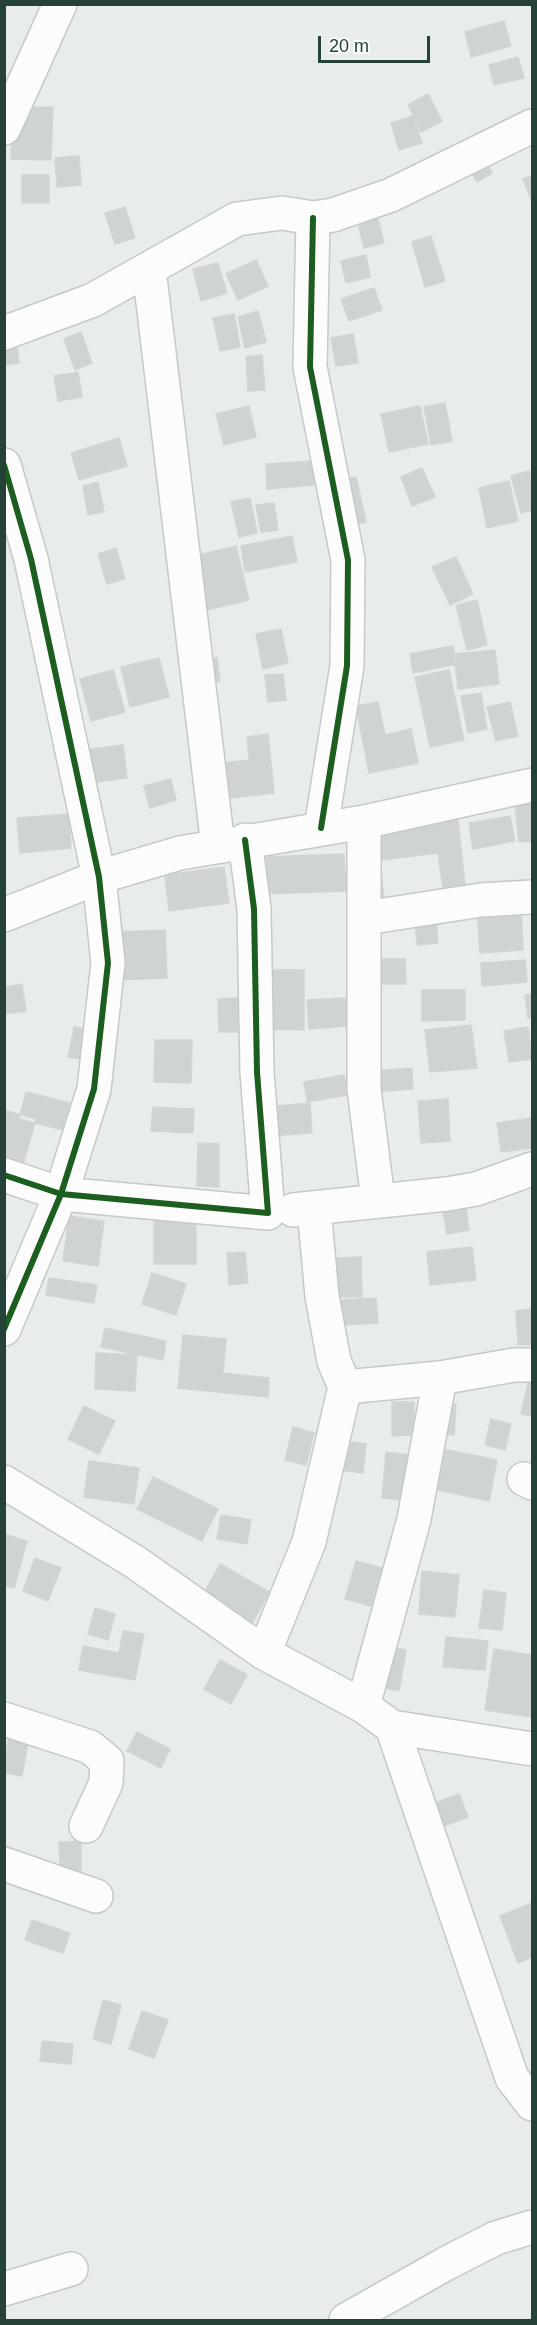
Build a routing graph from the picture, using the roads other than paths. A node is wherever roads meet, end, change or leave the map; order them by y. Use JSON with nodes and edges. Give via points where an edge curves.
{"nodes":[{"id":1,"x":60,"y":4,"type":"edge"},
{"id":2,"x":532,"y":126,"type":"edge"},
{"id":3,"x":4,"y":128,"type":"edge"},
{"id":4,"x":313,"y":218,"type":"junction"},
{"id":5,"x":149,"y":269,"type":"junction"},
{"id":6,"x":4,"y":333,"type":"edge"},
{"id":7,"x":4,"y":465,"type":"edge"},
{"id":8,"x":532,"y":785,"type":"edge"},
{"id":9,"x":364,"y":822,"type":"junction"},
{"id":10,"x":321,"y":828,"type":"junction"},
{"id":11,"x":231,"y":843,"type":"junction"},
{"id":12,"x":99,"y":877,"type":"junction"},
{"id":13,"x":532,"y":897,"type":"edge"},
{"id":14,"x":4,"y":915,"type":"edge"},
{"id":15,"x":365,"y":918,"type":"junction"},
{"id":16,"x":532,"y":1170,"type":"edge"},
{"id":17,"x":4,"y":1175,"type":"edge"},
{"id":18,"x":61,"y":1194,"type":"junction"},
{"id":19,"x":378,"y":1200,"type":"junction"},
{"id":20,"x":314,"y":1208,"type":"junction"},
{"id":21,"x":268,"y":1213,"type":"junction"},
{"id":22,"x":4,"y":1329,"type":"edge"},
{"id":23,"x":532,"y":1365,"type":"edge"},
{"id":24,"x":440,"y":1378,"type":"junction"},
{"id":25,"x":345,"y":1387,"type":"junction"},
{"id":26,"x":4,"y":1482,"type":"edge"},
{"id":27,"x":264,"y":1653,"type":"junction"},
{"id":28,"x":363,"y":1706,"type":"junction"},
{"id":29,"x":4,"y":1719,"type":"edge"},
{"id":30,"x":392,"y":1727,"type":"junction"},
{"id":31,"x":532,"y":1749,"type":"edge"},
{"id":32,"x":86,"y":1826,"type":"dead end"},
{"id":33,"x":4,"y":1864,"type":"edge"},
{"id":34,"x":96,"y":1896,"type":"dead end"},
{"id":35,"x":532,"y":2104,"type":"edge"},
{"id":36,"x":532,"y":2227,"type":"edge"},
{"id":37,"x":71,"y":2269,"type":"dead end"},
{"id":38,"x":4,"y":2289,"type":"edge"},
{"id":39,"x":346,"y":2320,"type":"edge"}],
"edges":[{"from":1,"to":3,"type":"street"},
{"from":2,"to":4,"type":"street","via":[[391,195]]},
{"from":4,"to":5,"type":"street","via":[[282,213],[237,219]]},
{"from":4,"to":10,"type":"street","via":[[310,367],[348,560],[347,666]]},
{"from":5,"to":6,"type":"street","via":[[93,300]]},
{"from":5,"to":11,"type":"street"},
{"from":7,"to":12,"type":"street","via":[[31,559]]},
{"from":8,"to":9,"type":"street"},
{"from":9,"to":10,"type":"street"},
{"from":9,"to":15,"type":"street"},
{"from":10,"to":11,"type":"street"},
{"from":11,"to":12,"type":"street","via":[[180,853]]},
{"from":11,"to":21,"type":"street","via":[[254,909],[257,1072]]},
{"from":12,"to":14,"type":"street"},
{"from":12,"to":18,"type":"street","via":[[108,963],[94,1089]]},
{"from":13,"to":15,"type":"street","via":[[481,900]]},
{"from":15,"to":19,"type":"street","via":[[364,1089]]},
{"from":16,"to":19,"type":"street","via":[[476,1189]]},
{"from":17,"to":18,"type":"street"},
{"from":18,"to":21,"type":"street"},
{"from":18,"to":22,"type":"street"},
{"from":19,"to":20,"type":"street"},
{"from":20,"to":21,"type":"street"},
{"from":20,"to":25,"type":"street","via":[[322,1296],[334,1361]]},
{"from":23,"to":24,"type":"street"},
{"from":24,"to":25,"type":"street"},
{"from":24,"to":28,"type":"street","via":[[414,1519]]},
{"from":25,"to":27,"type":"street","via":[[309,1542]]},
{"from":26,"to":27,"type":"street","via":[[135,1562]]},
{"from":27,"to":28,"type":"street"},
{"from":28,"to":30,"type":"street"},
{"from":29,"to":32,"type":"street","via":[[90,1747],[107,1761],[106,1783]]},
{"from":30,"to":31,"type":"street"},
{"from":30,"to":35,"type":"street","via":[[512,2078]]},
{"from":33,"to":34,"type":"street"},
{"from":36,"to":39,"type":"street","via":[[496,2238]]},
{"from":37,"to":38,"type":"street"}]}
